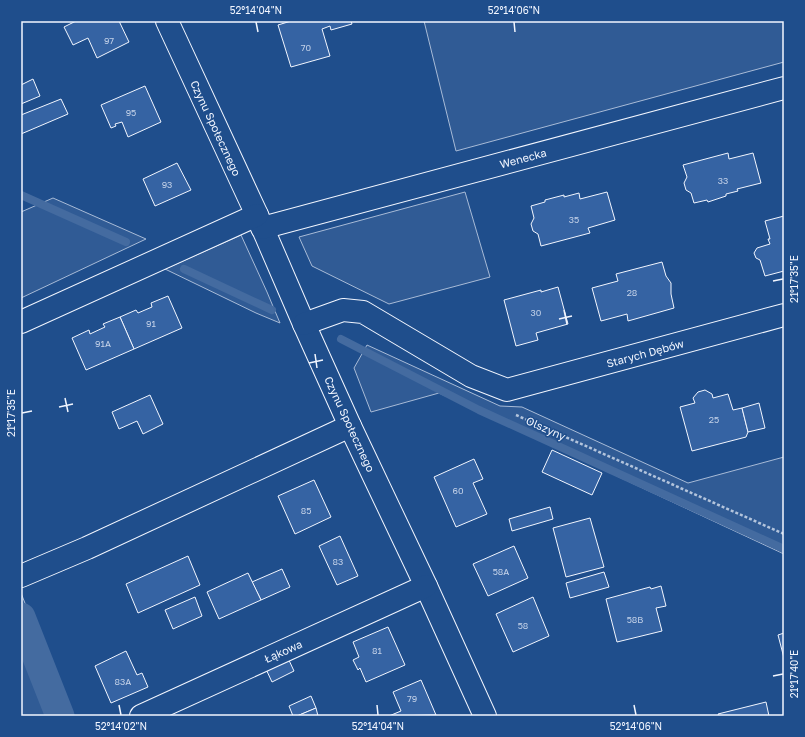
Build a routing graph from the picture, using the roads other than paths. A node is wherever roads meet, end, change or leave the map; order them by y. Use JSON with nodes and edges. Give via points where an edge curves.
{"nodes":[{"id":1,"x":167,"y":21,"type":"edge"},
{"id":2,"x":784,"y":88,"type":"edge"},
{"id":3,"x":259,"y":222,"type":"junction"},
{"id":4,"x":784,"y":316,"type":"edge"},
{"id":5,"x":21,"y":322,"type":"edge"},
{"id":6,"x":304,"y":324,"type":"junction"},
{"id":7,"x":350,"y":426,"type":"junction"},
{"id":8,"x":21,"y":576,"type":"edge"},
{"id":9,"x":426,"y":586,"type":"junction"},
{"id":10,"x":141,"y":716,"type":"edge"},
{"id":11,"x":485,"y":716,"type":"edge"}],
"edges":[{"from":1,"to":3,"type":"street","name":"Czynu Społecznego"},
{"from":2,"to":3,"type":"street","name":"Wenecka","via":[[278,223]]},
{"from":3,"to":5,"type":"street","name":"Wenecka"},
{"from":3,"to":6,"type":"street","name":"Czynu Społecznego"},
{"from":4,"to":6,"type":"street","name":"Starych Dębów","via":[[507,390],[471,376],[363,312],[343,310]]},
{"from":6,"to":7,"type":"street","name":"Czynu Społecznego"},
{"from":7,"to":8,"type":"street"},
{"from":7,"to":9,"type":"street","name":"Czynu Społecznego"},
{"from":9,"to":10,"type":"street","name":"Łąkowa"},
{"from":9,"to":11,"type":"street","name":"Czynu Społecznego"}]}
